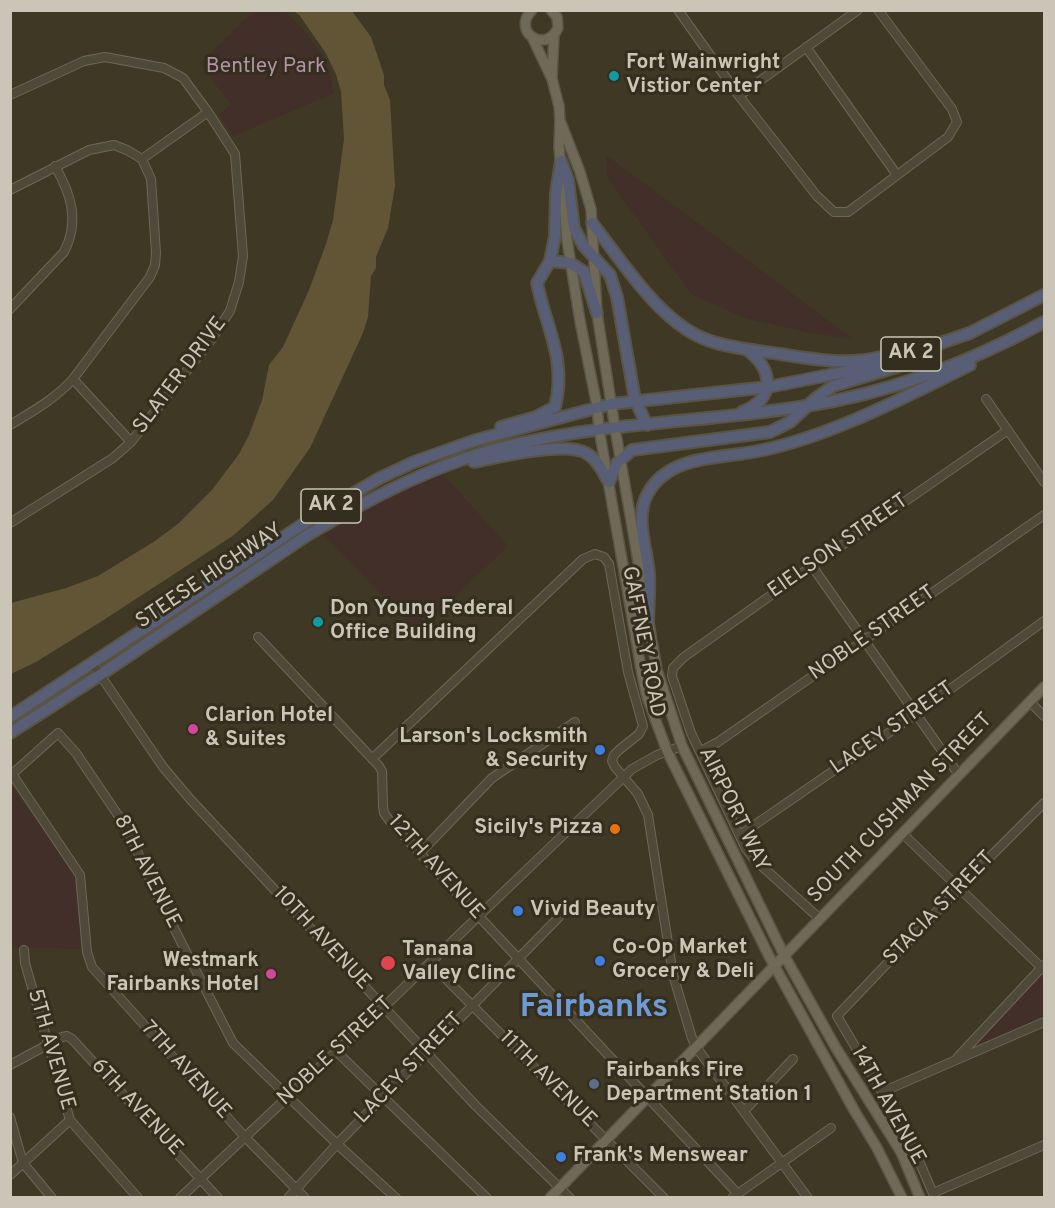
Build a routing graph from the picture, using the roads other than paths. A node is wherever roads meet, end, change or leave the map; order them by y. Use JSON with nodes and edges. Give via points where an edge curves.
{"nodes":[{"id":1,"x":532,"y":10,"type":"edge"},
{"id":2,"x":551,"y":10,"type":"edge"},
{"id":3,"x":678,"y":10,"type":"edge"},
{"id":4,"x":858,"y":10,"type":"edge"},
{"id":5,"x":878,"y":10,"type":"edge"},
{"id":6,"x":526,"y":15,"type":"edge"},
{"id":7,"x":554,"y":35,"type":"junction"},
{"id":8,"x":532,"y":37,"type":"junction"},
{"id":9,"x":806,"y":47,"type":"junction"},
{"id":10,"x":552,"y":79,"type":"junction"},
{"id":11,"x":10,"y":95,"type":"edge"},
{"id":12,"x":740,"y":96,"type":"junction"},
{"id":13,"x":208,"y":112,"type":"junction"},
{"id":14,"x":560,"y":121,"type":"junction"},
{"id":15,"x":142,"y":159,"type":"junction"},
{"id":16,"x":561,"y":161,"type":"junction"},
{"id":17,"x":55,"y":166,"type":"junction"},
{"id":18,"x":897,"y":175,"type":"junction"},
{"id":19,"x":10,"y":190,"type":"edge"},
{"id":20,"x":592,"y":223,"type":"junction"},
{"id":21,"x":594,"y":257,"type":"junction"},
{"id":22,"x":550,"y":261,"type":"junction"},
{"id":23,"x":570,"y":263,"type":"junction"},
{"id":24,"x":1044,"y":289,"type":"edge"},
{"id":25,"x":1044,"y":295,"type":"edge"},
{"id":26,"x":10,"y":309,"type":"edge"},
{"id":27,"x":597,"y":313,"type":"junction"},
{"id":28,"x":1044,"y":322,"type":"edge"},
{"id":29,"x":970,"y":333,"type":"junction"},
{"id":30,"x":745,"y":349,"type":"junction"},
{"id":31,"x":73,"y":379,"type":"junction"},
{"id":32,"x":768,"y":387,"type":"junction"},
{"id":33,"x":986,"y":399,"type":"dead end"},
{"id":34,"x":635,"y":400,"type":"junction"},
{"id":35,"x":611,"y":404,"type":"junction"},
{"id":36,"x":597,"y":406,"type":"junction"},
{"id":37,"x":807,"y":406,"type":"junction"},
{"id":38,"x":733,"y":415,"type":"junction"},
{"id":39,"x":10,"y":425,"type":"edge"},
{"id":40,"x":648,"y":425,"type":"junction"},
{"id":41,"x":615,"y":428,"type":"junction"},
{"id":42,"x":599,"y":429,"type":"junction"},
{"id":43,"x":1008,"y":430,"type":"junction"},
{"id":44,"x":131,"y":442,"type":"junction"},
{"id":45,"x":620,"y":459,"type":"junction"},
{"id":46,"x":414,"y":462,"type":"junction"},
{"id":47,"x":427,"y":473,"type":"junction"},
{"id":48,"x":609,"y":482,"type":"junction"},
{"id":49,"x":1044,"y":482,"type":"edge"},
{"id":50,"x":1044,"y":515,"type":"edge"},
{"id":51,"x":10,"y":523,"type":"edge"},
{"id":52,"x":812,"y":566,"type":"junction"},
{"id":53,"x":1044,"y":621,"type":"edge"},
{"id":54,"x":648,"y":624,"type":"junction"},
{"id":55,"x":258,"y":637,"type":"dead end"},
{"id":56,"x":864,"y":641,"type":"junction"},
{"id":57,"x":92,"y":663,"type":"junction"},
{"id":58,"x":100,"y":675,"type":"junction"},
{"id":59,"x":1044,"y":687,"type":"edge"},
{"id":60,"x":1030,"y":702,"type":"junction"},
{"id":61,"x":916,"y":714,"type":"junction"},
{"id":62,"x":1044,"y":716,"type":"edge"},
{"id":63,"x":10,"y":717,"type":"edge"},
{"id":64,"x":575,"y":722,"type":"dead end"},
{"id":65,"x":10,"y":733,"type":"edge"},
{"id":66,"x":682,"y":746,"type":"junction"},
{"id":67,"x":667,"y":751,"type":"junction"},
{"id":68,"x":701,"y":752,"type":"junction"},
{"id":69,"x":372,"y":759,"type":"junction"},
{"id":70,"x":11,"y":775,"type":"edge"},
{"id":71,"x":959,"y":775,"type":"junction"},
{"id":72,"x":624,"y":777,"type":"junction"},
{"id":73,"x":1044,"y":803,"type":"edge"},
{"id":74,"x":902,"y":833,"type":"junction"},
{"id":75,"x":740,"y":835,"type":"junction"},
{"id":76,"x":421,"y":852,"type":"junction"},
{"id":77,"x":960,"y":887,"type":"junction"},
{"id":78,"x":479,"y":916,"type":"junction"},
{"id":79,"x":559,"y":917,"type":"dead end"},
{"id":80,"x":820,"y":919,"type":"junction"},
{"id":81,"x":24,"y":950,"type":"dead end"},
{"id":82,"x":784,"y":956,"type":"junction"},
{"id":83,"x":517,"y":959,"type":"junction"},
{"id":84,"x":430,"y":963,"type":"junction"},
{"id":85,"x":774,"y":966,"type":"junction"},
{"id":86,"x":1044,"y":968,"type":"edge"},
{"id":87,"x":472,"y":1006,"type":"junction"},
{"id":88,"x":383,"y":1007,"type":"junction"},
{"id":89,"x":837,"y":1016,"type":"joint"},
{"id":90,"x":1044,"y":1022,"type":"edge"},
{"id":91,"x":48,"y":1044,"type":"junction"},
{"id":92,"x":696,"y":1047,"type":"junction"},
{"id":93,"x":336,"y":1052,"type":"junction"},
{"id":94,"x":425,"y":1052,"type":"junction"},
{"id":95,"x":793,"y":1059,"type":"dead end"},
{"id":96,"x":954,"y":1061,"type":"junction"},
{"id":97,"x":10,"y":1065,"type":"edge"},
{"id":98,"x":882,"y":1092,"type":"junction"},
{"id":99,"x":288,"y":1095,"type":"junction"},
{"id":100,"x":647,"y":1097,"type":"junction"},
{"id":101,"x":383,"y":1098,"type":"junction"},
{"id":102,"x":744,"y":1111,"type":"junction"},
{"id":103,"x":10,"y":1117,"type":"edge"},
{"id":104,"x":70,"y":1120,"type":"junction"},
{"id":105,"x":831,"y":1128,"type":"dead end"},
{"id":106,"x":245,"y":1137,"type":"junction"},
{"id":107,"x":606,"y":1138,"type":"junction"},
{"id":108,"x":336,"y":1144,"type":"junction"},
{"id":109,"x":1044,"y":1145,"type":"edge"},
{"id":110,"x":783,"y":1162,"type":"junction"},
{"id":111,"x":23,"y":1163,"type":"junction"},
{"id":112,"x":10,"y":1175,"type":"edge"},
{"id":113,"x":200,"y":1178,"type":"junction"},
{"id":114,"x":560,"y":1187,"type":"junction"},
{"id":115,"x":296,"y":1189,"type":"junction"},
{"id":116,"x":735,"y":1195,"type":"edge"},
{"id":117,"x":934,"y":1195,"type":"edge"},
{"id":118,"x":52,"y":1197,"type":"edge"},
{"id":119,"x":138,"y":1197,"type":"edge"},
{"id":120,"x":180,"y":1197,"type":"edge"},
{"id":121,"x":218,"y":1197,"type":"edge"},
{"id":122,"x":288,"y":1197,"type":"edge"},
{"id":123,"x":305,"y":1197,"type":"edge"},
{"id":124,"x":396,"y":1197,"type":"edge"},
{"id":125,"x":487,"y":1197,"type":"edge"},
{"id":126,"x":550,"y":1197,"type":"edge"},
{"id":127,"x":570,"y":1197,"type":"edge"},
{"id":128,"x":664,"y":1197,"type":"edge"},
{"id":129,"x":808,"y":1197,"type":"edge"},
{"id":130,"x":902,"y":1197,"type":"edge"},
{"id":131,"x":920,"y":1197,"type":"edge"}],
"edges":[{"from":1,"to":6,"type":"main road"},
{"from":2,"to":7,"type":"main road","via":[[558,22]]},
{"from":3,"to":12,"type":"street"},
{"from":4,"to":9,"type":"street"},
{"from":5,"to":18,"type":"street","via":[[952,109],[957,123],[948,137]]},
{"from":6,"to":8,"type":"main road","via":[[527,31]]},
{"from":7,"to":8,"type":"main road","via":[[541,40]]},
{"from":7,"to":10,"type":"main road"},
{"from":8,"to":10,"type":"main road"},
{"from":9,"to":12,"type":"street"},
{"from":9,"to":18,"type":"street"},
{"from":10,"to":14,"type":"main road"},
{"from":11,"to":13,"type":"street","name":"SLATER DRIVE","via":[[84,60],[105,57],[164,68],[183,78]]},
{"from":12,"to":18,"type":"street","via":[[817,196],[834,212],[848,212]]},
{"from":13,"to":15,"type":"street"},
{"from":13,"to":44,"type":"street","name":"SLATER DRIVE","via":[[235,154],[243,256],[238,282],[221,327]]},
{"from":14,"to":16,"type":"main road"},
{"from":14,"to":20,"type":"main road","via":[[580,172]]},
{"from":15,"to":17,"type":"street","via":[[114,145],[89,150]]},
{"from":15,"to":31,"type":"street","via":[[151,179],[155,265]]},
{"from":16,"to":21,"type":"highway","via":[[568,180],[574,228]]},
{"from":16,"to":22,"type":"highway"},
{"from":16,"to":23,"type":"main road"},
{"from":17,"to":19,"type":"street"},
{"from":17,"to":26,"type":"street","via":[[70,199],[69,243]]},
{"from":20,"to":21,"type":"main road"},
{"from":20,"to":30,"type":"highway","via":[[668,316],[708,341]]},
{"from":21,"to":27,"type":"main road"},
{"from":21,"to":34,"type":"highway","via":[[610,275],[617,297]]},
{"from":22,"to":23,"type":"highway"},
{"from":22,"to":46,"type":"highway","via":[[537,283],[560,373],[555,408],[466,438]]},
{"from":23,"to":27,"type":"highway","via":[[584,272]]},
{"from":23,"to":36,"type":"main road"},
{"from":24,"to":30,"type":"highway","via":[[968,328],[870,360],[834,362]]},
{"from":25,"to":29,"type":"highway","number":"AK 2"},
{"from":27,"to":35,"type":"main road"},
{"from":28,"to":37,"type":"highway","number":"AK 2","via":[[968,359],[917,378]]},
{"from":28,"to":54,"type":"highway","via":[[993,353],[849,421],[761,451],[683,463],[659,477],[643,506],[649,574]]},
{"from":29,"to":32,"type":"highway","number":"AK 2","via":[[870,367]]},
{"from":29,"to":37,"type":"highway","via":[[916,361],[840,383]]},
{"from":30,"to":32,"type":"highway","via":[[764,368]]},
{"from":31,"to":39,"type":"street","via":[[49,401]]},
{"from":31,"to":44,"type":"street"},
{"from":32,"to":34,"type":"highway","number":"AK 2"},
{"from":32,"to":38,"type":"highway","via":[[755,404]]},
{"from":33,"to":43,"type":"street"},
{"from":34,"to":35,"type":"highway","number":"AK 2"},
{"from":34,"to":40,"type":"highway"},
{"from":35,"to":36,"type":"highway","name":"STEESE HIGHWAY","number":"AK 2"},
{"from":35,"to":41,"type":"main road","name":"AIRPORT WAY"},
{"from":36,"to":42,"type":"main road","name":"AIRPORT WAY"},
{"from":36,"to":46,"type":"highway","name":"STEESE HIGHWAY","number":"AK 2","via":[[472,441]]},
{"from":37,"to":38,"type":"highway","number":"AK 2"},
{"from":37,"to":45,"type":"highway","via":[[790,422],[770,432],[632,450]]},
{"from":38,"to":40,"type":"highway","number":"AK 2"},
{"from":40,"to":41,"type":"highway","number":"AK 2"},
{"from":41,"to":42,"type":"highway","name":"STEESE HIGHWAY","number":"AK 2"},
{"from":41,"to":45,"type":"main road","name":"AIRPORT WAY"},
{"from":42,"to":47,"type":"highway","name":"STEESE HIGHWAY","number":"AK 2","via":[[514,444]]},
{"from":42,"to":48,"type":"main road","name":"AIRPORT WAY"},
{"from":43,"to":49,"type":"street"},
{"from":43,"to":52,"type":"street","name":"EIELSON STREET"},
{"from":44,"to":51,"type":"street","name":"SLATER DRIVE","via":[[113,458]]},
{"from":45,"to":48,"type":"highway"},
{"from":45,"to":54,"type":"main road","name":"AIRPORT WAY"},
{"from":46,"to":57,"type":"highway","name":"STEESE HIGHWAY","number":"AK 2","via":[[326,509]]},
{"from":47,"to":48,"type":"highway","via":[[500,456],[569,448],[596,461]]},
{"from":47,"to":58,"type":"highway","name":"STEESE HIGHWAY","number":"AK 2","via":[[404,481],[306,536]]},
{"from":48,"to":67,"type":"main road","name":"AIRPORT WAY","via":[[642,674]]},
{"from":50,"to":56,"type":"street","name":"NOBLE STREET"},
{"from":52,"to":56,"type":"street"},
{"from":52,"to":68,"type":"street","name":"EIELSON STREET","via":[[673,668],[679,700]]},
{"from":53,"to":61,"type":"street","name":"LACEY STREET"},
{"from":54,"to":66,"type":"main road","name":"AIRPORT WAY","via":[[657,670]]},
{"from":55,"to":69,"type":"street","name":"12TH AVENUE"},
{"from":56,"to":61,"type":"street"},
{"from":56,"to":68,"type":"street","name":"NOBLE STREET"},
{"from":57,"to":58,"type":"street","name":"10TH AVENUE"},
{"from":57,"to":63,"type":"highway","name":"STEESE HIGHWAY","number":"AK 2"},
{"from":58,"to":65,"type":"highway","name":"STEESE HIGHWAY","number":"AK 2"},
{"from":58,"to":88,"type":"street","name":"10TH AVENUE","via":[[181,789]]},
{"from":59,"to":60,"type":"main road","name":"SOUTH CUSHMAN STREET"},
{"from":60,"to":62,"type":"street"},
{"from":60,"to":71,"type":"main road","name":"SOUTH CUSHMAN STREET"},
{"from":61,"to":71,"type":"street"},
{"from":61,"to":75,"type":"street","name":"LACEY STREET"},
{"from":64,"to":76,"type":"street","via":[[492,778]]},
{"from":66,"to":67,"type":"street","name":"NOBLE STREET"},
{"from":66,"to":82,"type":"main road","name":"AIRPORT WAY"},
{"from":67,"to":72,"type":"street","name":"NOBLE STREET"},
{"from":67,"to":85,"type":"main road","name":"AIRPORT WAY"},
{"from":68,"to":75,"type":"street"},
{"from":69,"to":72,"type":"street","name":"GAFFNEY ROAD","via":[[568,572],[595,554],[609,564],[628,672],[643,726],[639,735],[614,755],[612,761]]},
{"from":69,"to":76,"type":"street","name":"12TH AVENUE","via":[[382,771],[384,813]]},
{"from":70,"to":99,"type":"street","name":"8TH AVENUE","via":[[58,732],[126,827],[233,1043]]},
{"from":70,"to":106,"type":"street","name":"7TH AVENUE","via":[[80,875],[92,967]]},
{"from":71,"to":74,"type":"main road","name":"SOUTH CUSHMAN STREET"},
{"from":72,"to":78,"type":"street","name":"NOBLE STREET"},
{"from":72,"to":92,"type":"street","name":"GAFFNEY ROAD","via":[[648,815],[673,975]]},
{"from":73,"to":77,"type":"street","name":"STACIA STREET"},
{"from":74,"to":77,"type":"street"},
{"from":74,"to":80,"type":"main road","name":"SOUTH CUSHMAN STREET"},
{"from":75,"to":80,"type":"street","via":[[754,860]]},
{"from":76,"to":78,"type":"street","name":"12TH AVENUE"},
{"from":77,"to":86,"type":"street"},
{"from":77,"to":89,"type":"street","name":"STACIA STREET"},
{"from":78,"to":83,"type":"street","name":"12TH AVENUE"},
{"from":78,"to":84,"type":"street","name":"NOBLE STREET"},
{"from":79,"to":83,"type":"street","name":"LACEY STREET"},
{"from":80,"to":82,"type":"main road","name":"SOUTH CUSHMAN STREET"},
{"from":81,"to":91,"type":"street","name":"5TH AVENUE"},
{"from":82,"to":85,"type":"main road","name":"SOUTH CUSHMAN STREET"},
{"from":82,"to":131,"type":"main road","name":"AIRPORT WAY","via":[[901,1152]]},
{"from":83,"to":87,"type":"street","name":"LACEY STREET"},
{"from":83,"to":100,"type":"street","name":"12TH AVENUE"},
{"from":84,"to":87,"type":"street","name":"11TH AVENUE"},
{"from":84,"to":88,"type":"street","name":"NOBLE STREET"},
{"from":85,"to":92,"type":"main road","name":"SOUTH CUSHMAN STREET"},
{"from":85,"to":130,"type":"main road","name":"AIRPORT WAY"},
{"from":86,"to":96,"type":"street"},
{"from":87,"to":94,"type":"street","name":"LACEY STREET"},
{"from":87,"to":107,"type":"street","name":"11TH AVENUE"},
{"from":88,"to":93,"type":"street","name":"NOBLE STREET"},
{"from":88,"to":94,"type":"street","name":"10TH AVENUE"},
{"from":89,"to":98,"type":"street","name":"14TH AVENUE"},
{"from":90,"to":96,"type":"street"},
{"from":91,"to":97,"type":"street"},
{"from":91,"to":104,"type":"street","name":"5TH AVENUE"},
{"from":91,"to":113,"type":"street","name":"6TH AVENUE","via":[[62,1037],[72,1039]]},
{"from":92,"to":100,"type":"main road","name":"SOUTH CUSHMAN STREET"},
{"from":92,"to":102,"type":"street","name":"GAFFNEY ROAD"},
{"from":93,"to":99,"type":"street","name":"NOBLE STREET"},
{"from":93,"to":101,"type":"street"},
{"from":94,"to":101,"type":"street","name":"LACEY STREET"},
{"from":94,"to":114,"type":"street","name":"10TH AVENUE"},
{"from":95,"to":102,"type":"street"},
{"from":96,"to":98,"type":"street"},
{"from":98,"to":117,"type":"street","name":"14TH AVENUE"},
{"from":99,"to":106,"type":"street","name":"NOBLE STREET"},
{"from":99,"to":108,"type":"street","name":"8TH AVENUE"},
{"from":100,"to":107,"type":"main road","name":"SOUTH CUSHMAN STREET"},
{"from":100,"to":116,"type":"street","name":"12TH AVENUE"},
{"from":101,"to":108,"type":"street","name":"LACEY STREET"},
{"from":101,"to":125,"type":"street"},
{"from":102,"to":110,"type":"street","name":"GAFFNEY ROAD"},
{"from":103,"to":111,"type":"street"},
{"from":104,"to":111,"type":"street"},
{"from":104,"to":119,"type":"street","name":"5TH AVENUE"},
{"from":105,"to":110,"type":"street"},
{"from":106,"to":113,"type":"street","name":"NOBLE STREET"},
{"from":106,"to":115,"type":"street","name":"7TH AVENUE"},
{"from":107,"to":114,"type":"main road","name":"SOUTH CUSHMAN STREET"},
{"from":107,"to":128,"type":"street","name":"11TH AVENUE"},
{"from":108,"to":115,"type":"street","name":"LACEY STREET"},
{"from":108,"to":124,"type":"street","name":"8TH AVENUE"},
{"from":109,"to":117,"type":"street"},
{"from":110,"to":116,"type":"street"},
{"from":110,"to":129,"type":"street","name":"GAFFNEY ROAD"},
{"from":111,"to":112,"type":"street"},
{"from":111,"to":118,"type":"street"},
{"from":113,"to":120,"type":"street","name":"NOBLE STREET"},
{"from":113,"to":121,"type":"street","name":"6TH AVENUE"},
{"from":114,"to":126,"type":"main road","name":"SOUTH CUSHMAN STREET"},
{"from":114,"to":127,"type":"street","name":"10TH AVENUE"},
{"from":115,"to":122,"type":"street","name":"LACEY STREET"},
{"from":115,"to":123,"type":"street","name":"7TH AVENUE"}]}
